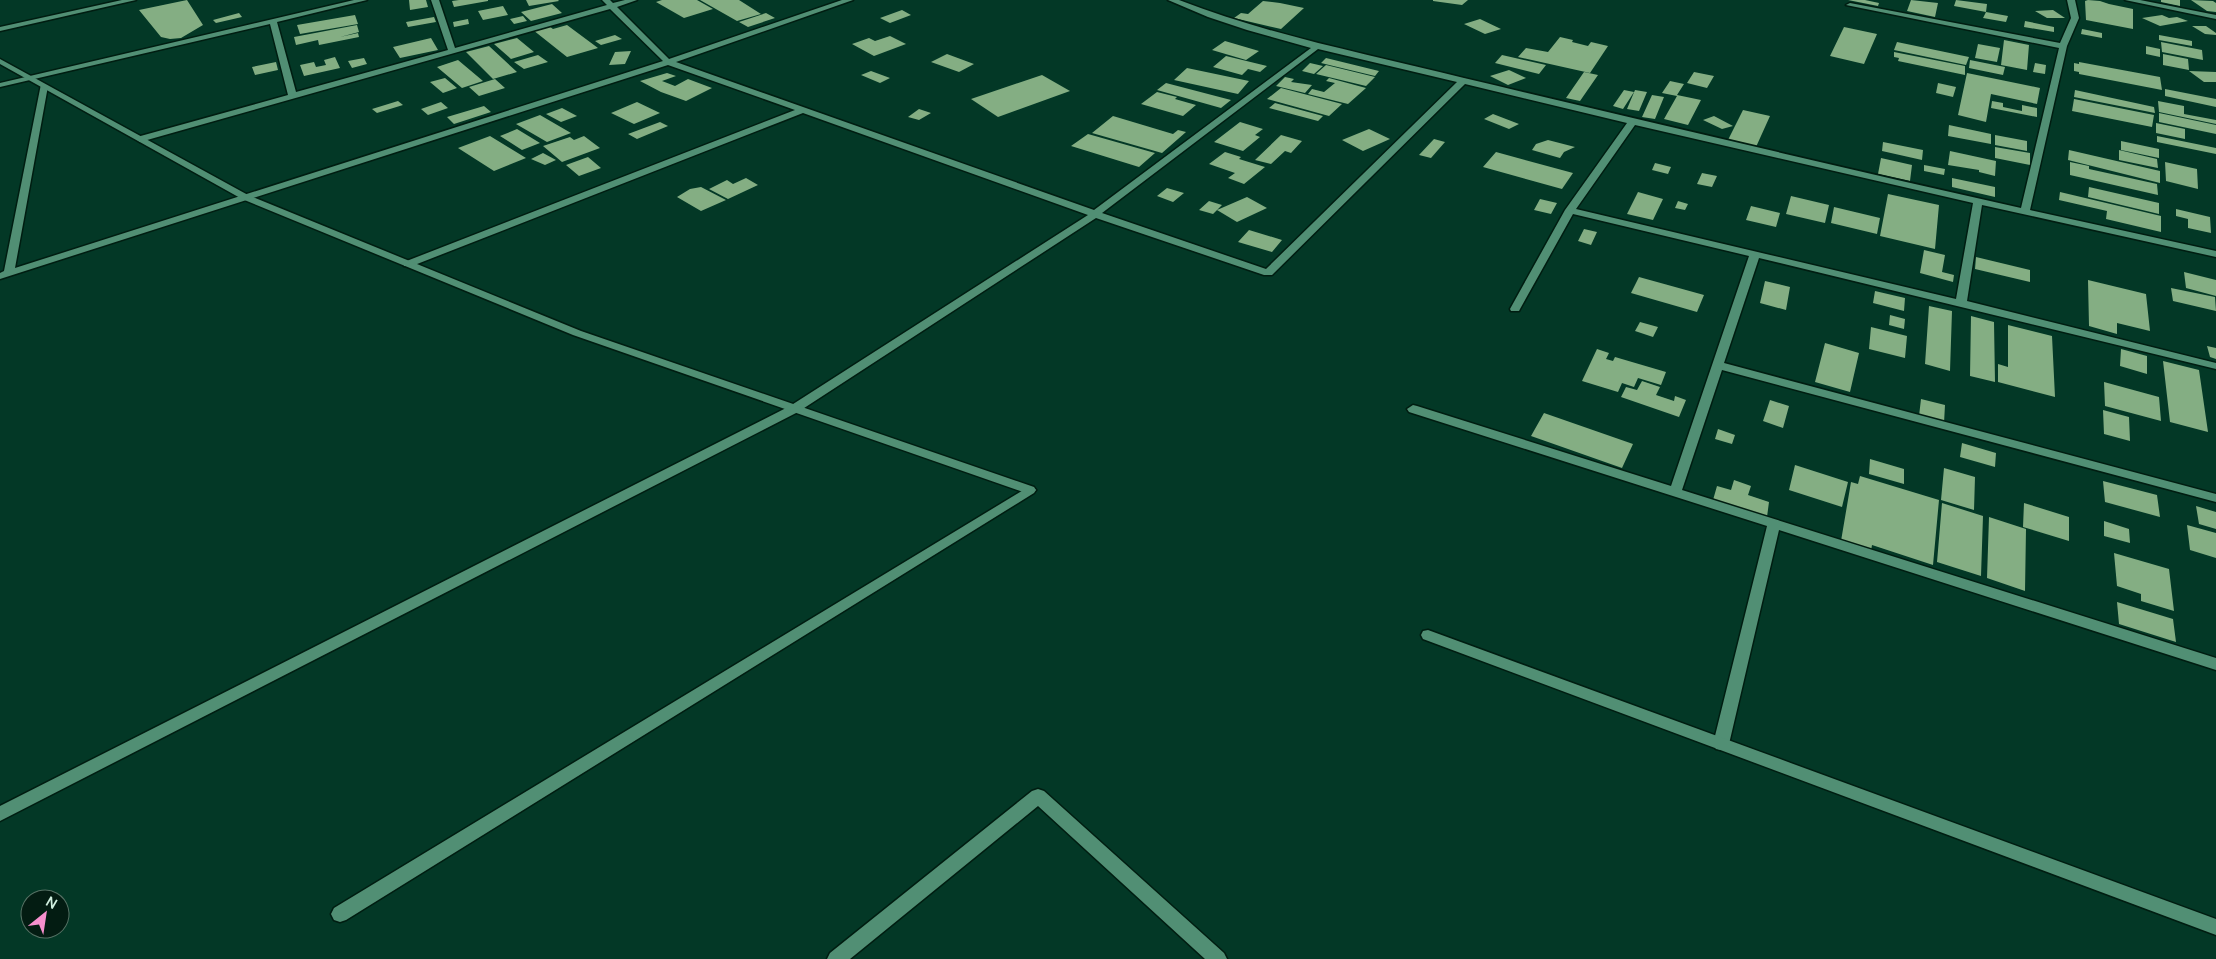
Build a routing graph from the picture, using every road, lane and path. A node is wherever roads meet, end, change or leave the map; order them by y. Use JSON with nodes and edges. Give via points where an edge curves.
{"nodes":[{"id":1,"x":132,"y":0,"type":"edge"},
{"id":2,"x":363,"y":0,"type":"edge"},
{"id":3,"x":435,"y":0,"type":"edge"},
{"id":4,"x":633,"y":0,"type":"edge"},
{"id":5,"x":849,"y":0,"type":"edge"},
{"id":6,"x":1172,"y":0,"type":"edge"},
{"id":7,"x":2071,"y":0,"type":"edge"},
{"id":8,"x":2129,"y":0,"type":"edge"},
{"id":9,"x":609,"y":3,"type":"edge"},
{"id":10,"x":1850,"y":5,"type":"dead end"},
{"id":11,"x":2216,"y":16,"type":"edge"},
{"id":12,"x":273,"y":21,"type":"junction"},
{"id":13,"x":0,"y":29,"type":"edge"},
{"id":14,"x":2063,"y":46,"type":"junction"},
{"id":15,"x":1315,"y":48,"type":"junction"},
{"id":16,"x":452,"y":50,"type":"junction"},
{"id":17,"x":0,"y":61,"type":"edge"},
{"id":18,"x":668,"y":62,"type":"junction"},
{"id":19,"x":30,"y":78,"type":"junction"},
{"id":20,"x":1464,"y":80,"type":"junction"},
{"id":21,"x":0,"y":85,"type":"edge"},
{"id":22,"x":44,"y":86,"type":"junction"},
{"id":23,"x":293,"y":96,"type":"junction"},
{"id":24,"x":803,"y":110,"type":"junction"},
{"id":25,"x":1632,"y":123,"type":"junction"},
{"id":26,"x":140,"y":139,"type":"junction"},
{"id":27,"x":245,"y":197,"type":"junction"},
{"id":28,"x":1978,"y":201,"type":"junction"},
{"id":29,"x":1570,"y":210,"type":"junction"},
{"id":30,"x":2025,"y":211,"type":"junction"},
{"id":31,"x":1096,"y":214,"type":"junction"},
{"id":32,"x":1755,"y":254,"type":"junction"},
{"id":33,"x":2216,"y":254,"type":"edge"},
{"id":34,"x":408,"y":264,"type":"junction"},
{"id":35,"x":4,"y":275,"type":"edge"},
{"id":36,"x":1961,"y":303,"type":"junction"},
{"id":37,"x":1514,"y":308,"type":"dead end"},
{"id":38,"x":1718,"y":365,"type":"junction"},
{"id":39,"x":2216,"y":366,"type":"edge"},
{"id":40,"x":794,"y":409,"type":"junction"},
{"id":41,"x":1413,"y":409,"type":"dead end"},
{"id":42,"x":1674,"y":492,"type":"junction"},
{"id":43,"x":2216,"y":498,"type":"edge"},
{"id":44,"x":1774,"y":523,"type":"junction"},
{"id":45,"x":1428,"y":635,"type":"dead end"},
{"id":46,"x":2216,"y":664,"type":"edge"},
{"id":47,"x":1721,"y":744,"type":"junction"},
{"id":48,"x":0,"y":814,"type":"edge"},
{"id":49,"x":340,"y":914,"type":"dead end"},
{"id":50,"x":2216,"y":927,"type":"edge"},
{"id":51,"x":836,"y":959,"type":"edge"},
{"id":52,"x":1218,"y":959,"type":"edge"}],
"edges":[{"from":1,"to":13,"type":"street"},
{"from":2,"to":12,"type":"street"},
{"from":3,"to":16,"type":"street"},
{"from":4,"to":9,"type":"street"},
{"from":5,"to":18,"type":"street"},
{"from":6,"to":15,"type":"street","via":[[1216,19]]},
{"from":7,"to":14,"type":"street","via":[[2075,18]]},
{"from":8,"to":11,"type":"street"},
{"from":9,"to":16,"type":"street"},
{"from":9,"to":18,"type":"street"},
{"from":10,"to":14,"type":"street"},
{"from":12,"to":19,"type":"street"},
{"from":12,"to":23,"type":"street"},
{"from":14,"to":30,"type":"street"},
{"from":15,"to":20,"type":"street"},
{"from":15,"to":31,"type":"street"},
{"from":16,"to":23,"type":"street"},
{"from":17,"to":19,"type":"street"},
{"from":18,"to":24,"type":"street"},
{"from":18,"to":27,"type":"street"},
{"from":19,"to":21,"type":"street"},
{"from":19,"to":22,"type":"street"},
{"from":20,"to":25,"type":"street"},
{"from":20,"to":31,"type":"street","via":[[1268,273]]},
{"from":22,"to":26,"type":"street"},
{"from":22,"to":35,"type":"street"},
{"from":23,"to":26,"type":"street"},
{"from":24,"to":31,"type":"street"},
{"from":24,"to":34,"type":"street"},
{"from":25,"to":28,"type":"street"},
{"from":25,"to":29,"type":"street"},
{"from":26,"to":27,"type":"street"},
{"from":27,"to":34,"type":"street"},
{"from":27,"to":35,"type":"street"},
{"from":28,"to":30,"type":"street"},
{"from":28,"to":36,"type":"street"},
{"from":29,"to":32,"type":"street"},
{"from":29,"to":37,"type":"street"},
{"from":30,"to":33,"type":"street"},
{"from":31,"to":40,"type":"street"},
{"from":32,"to":36,"type":"street"},
{"from":32,"to":38,"type":"street"},
{"from":34,"to":40,"type":"street","via":[[577,333]]},
{"from":36,"to":39,"type":"street"},
{"from":38,"to":42,"type":"street"},
{"from":38,"to":43,"type":"street"},
{"from":40,"to":48,"type":"street"},
{"from":40,"to":49,"type":"street","via":[[1030,490]]},
{"from":41,"to":42,"type":"street"},
{"from":42,"to":44,"type":"street"},
{"from":44,"to":46,"type":"street"},
{"from":44,"to":47,"type":"street"},
{"from":45,"to":47,"type":"street"},
{"from":47,"to":50,"type":"street"},
{"from":51,"to":52,"type":"street","via":[[1038,796]]}]}
